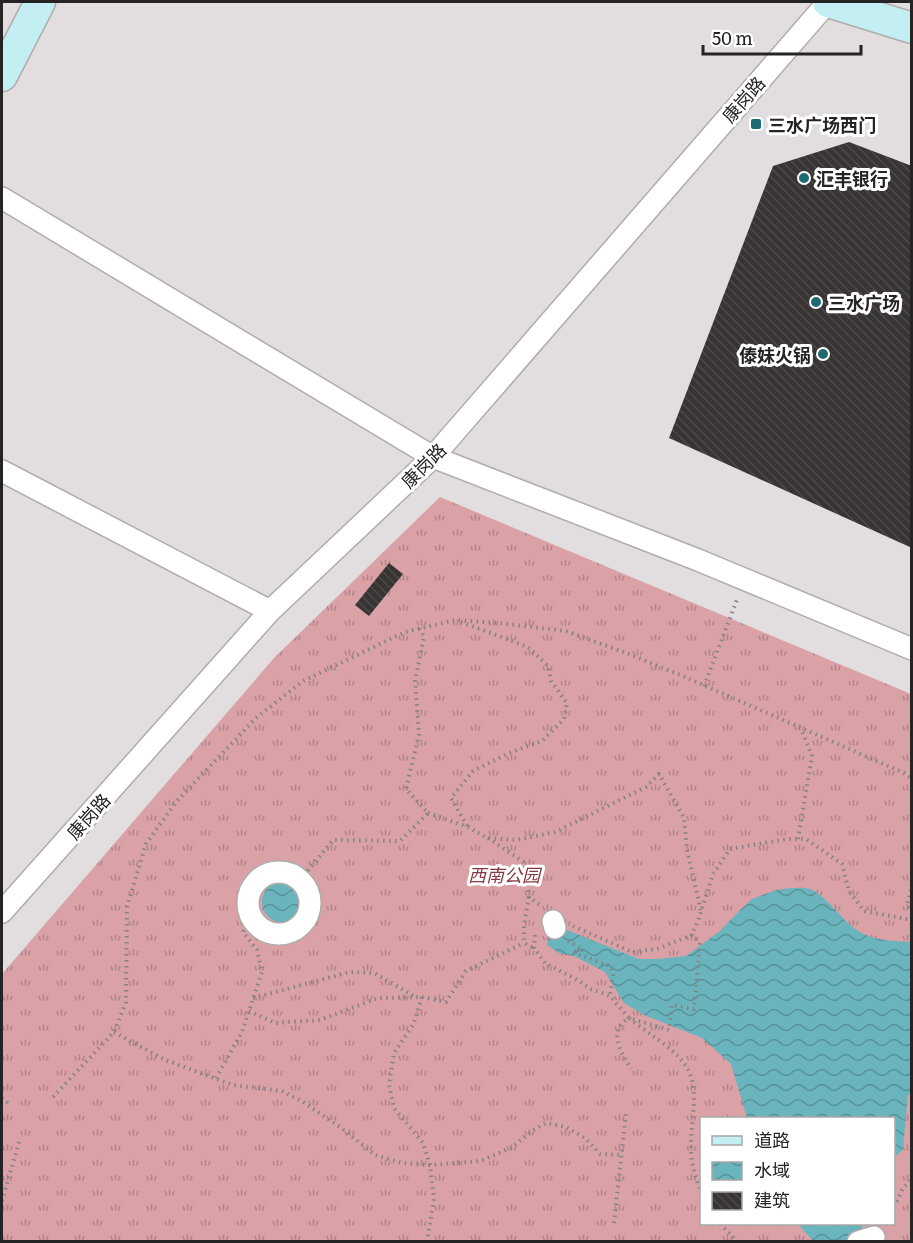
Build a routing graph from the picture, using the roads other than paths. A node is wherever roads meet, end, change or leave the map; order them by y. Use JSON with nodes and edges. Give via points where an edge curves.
{"nodes":[{"id":1,"x":40,"y":2,"type":"edge"},
{"id":2,"x":828,"y":2,"type":"edge"},
{"id":3,"x":912,"y":28,"type":"edge"},
{"id":4,"x":2,"y":75,"type":"edge"},
{"id":5,"x":2,"y":198,"type":"edge"},
{"id":6,"x":433,"y":457,"type":"junction"},
{"id":7,"x":2,"y":471,"type":"edge"},
{"id":8,"x":270,"y":611,"type":"junction"},
{"id":9,"x":912,"y":649,"type":"edge"},
{"id":10,"x":300,"y":880,"type":"joint"},
{"id":11,"x":2,"y":912,"type":"edge"}],
"edges":[{"from":1,"to":4,"type":"street"},
{"from":2,"to":3,"type":"street"},
{"from":2,"to":6,"type":"street","name":"康岗路"},
{"from":5,"to":6,"type":"street"},
{"from":6,"to":8,"type":"street","name":"康岗路"},
{"from":6,"to":9,"type":"street"},
{"from":7,"to":8,"type":"street"},
{"from":8,"to":11,"type":"street","name":"康岗路"},
{"from":10,"to":10,"type":"street","via":[[310,900],[304,921],[283,934],[258,927],[247,906],[248,893],[255,882],[277,871]]}]}
